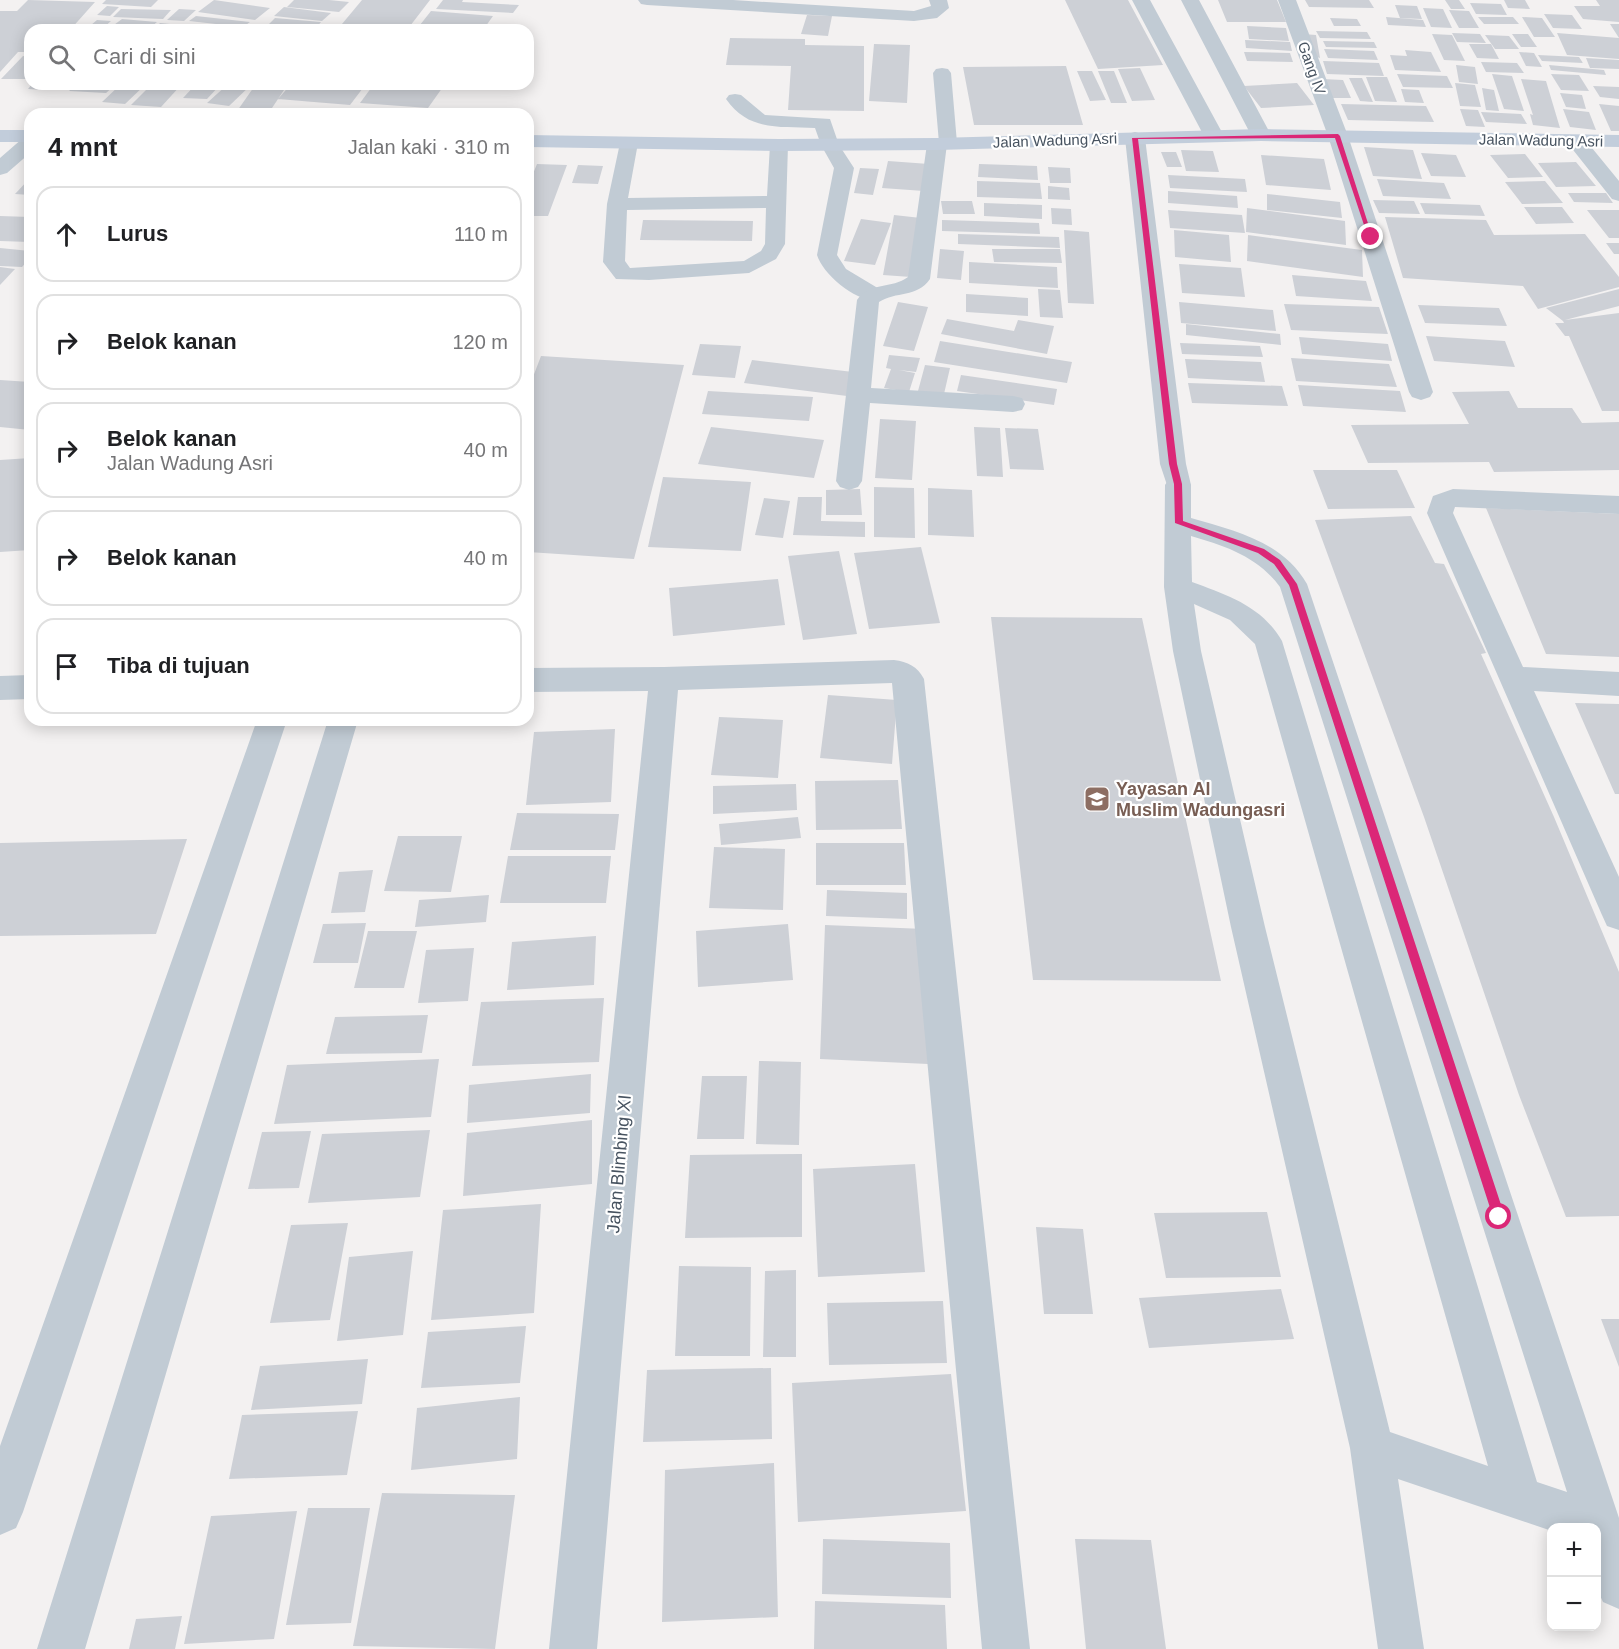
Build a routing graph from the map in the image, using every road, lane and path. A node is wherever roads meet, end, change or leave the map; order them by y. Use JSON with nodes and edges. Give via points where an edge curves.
{"nodes":[{"id":1,"x":646,"y":0,"type":"edge"},
{"id":2,"x":938,"y":0,"type":"edge"},
{"id":3,"x":1141,"y":0,"type":"edge"},
{"id":4,"x":1190,"y":0,"type":"edge"},
{"id":5,"x":1287,"y":0,"type":"edge"},
{"id":6,"x":942,"y":73,"type":"dead end"},
{"id":7,"x":735,"y":99,"type":"dead end"},
{"id":8,"x":1261,"y":135,"type":"junction"},
{"id":9,"x":0,"y":136,"type":"edge"},
{"id":10,"x":24,"y":136,"type":"edge"},
{"id":11,"x":1214,"y":136,"type":"junction"},
{"id":12,"x":1338,"y":136,"type":"junction"},
{"id":13,"x":1135,"y":138,"type":"junction"},
{"id":14,"x":534,"y":141,"type":"edge"},
{"id":15,"x":1576,"y":141,"type":"junction"},
{"id":16,"x":1619,"y":141,"type":"edge"},
{"id":17,"x":629,"y":143,"type":"junction"},
{"id":18,"x":943,"y":144,"type":"junction"},
{"id":19,"x":830,"y":145,"type":"junction"},
{"id":20,"x":779,"y":146,"type":"junction"},
{"id":21,"x":24,"y":147,"type":"edge"},
{"id":22,"x":0,"y":169,"type":"edge"},
{"id":23,"x":1619,"y":195,"type":"edge"},
{"id":24,"x":776,"y":202,"type":"junction"},
{"id":25,"x":617,"y":204,"type":"junction"},
{"id":26,"x":873,"y":295,"type":"junction"},
{"id":27,"x":1421,"y":392,"type":"dead end"},
{"id":28,"x":858,"y":395,"type":"junction"},
{"id":29,"x":1013,"y":404,"type":"dead end"},
{"id":30,"x":849,"y":481,"type":"dead end"},
{"id":31,"x":1178,"y":484,"type":"joint"},
{"id":32,"x":1619,"y":504,"type":"edge"},
{"id":33,"x":1179,"y":523,"type":"junction"},
{"id":34,"x":1178,"y":587,"type":"junction"},
{"id":35,"x":1516,"y":678,"type":"junction"},
{"id":36,"x":664,"y":679,"type":"junction"},
{"id":37,"x":534,"y":680,"type":"edge"},
{"id":38,"x":1619,"y":684,"type":"edge"},
{"id":39,"x":24,"y":687,"type":"edge"},
{"id":40,"x":0,"y":688,"type":"edge"},
{"id":41,"x":270,"y":726,"type":"edge"},
{"id":42,"x":341,"y":726,"type":"edge"},
{"id":43,"x":1619,"y":915,"type":"edge"},
{"id":44,"x":1372,"y":1448,"type":"junction"},
{"id":45,"x":1520,"y":1500,"type":"junction"},
{"id":46,"x":0,"y":1512,"type":"edge"},
{"id":47,"x":1591,"y":1523,"type":"edge"},
{"id":48,"x":1599,"y":1523,"type":"edge"},
{"id":49,"x":1601,"y":1529,"type":"edge"},
{"id":50,"x":1619,"y":1586,"type":"edge"},
{"id":51,"x":61,"y":1649,"type":"edge"},
{"id":52,"x":573,"y":1649,"type":"edge"},
{"id":53,"x":1006,"y":1649,"type":"edge"},
{"id":54,"x":1401,"y":1649,"type":"edge"}],
"edges":[{"from":1,"to":2,"type":"street","via":[[914,16],[931,14],[940,8]]},
{"from":3,"to":11,"type":"street"},
{"from":4,"to":8,"type":"street"},
{"from":5,"to":12,"type":"street","name":"Gang IV"},
{"from":6,"to":18,"type":"lane"},
{"from":7,"to":19,"type":"lane","via":[[762,120],[822,122]]},
{"from":8,"to":11,"type":"main road","name":"Jalan Wadung Asri"},
{"from":8,"to":12,"type":"main road","name":"Jalan Wadung Asri"},
{"from":9,"to":10,"type":"main road"},
{"from":11,"to":13,"type":"main road","name":"Jalan Wadung Asri"},
{"from":12,"to":15,"type":"main road","name":"Jalan Wadung Asri"},
{"from":12,"to":27,"type":"street","name":"Gang IV"},
{"from":13,"to":18,"type":"main road","name":"Jalan Wadung Asri"},
{"from":13,"to":31,"type":"street"},
{"from":14,"to":17,"type":"main road","name":"Jalan Wadung Asri"},
{"from":15,"to":16,"type":"main road","name":"Jalan Wadung Asri"},
{"from":15,"to":23,"type":"street"},
{"from":17,"to":20,"type":"main road","name":"Jalan Wadung Asri"},
{"from":17,"to":25,"type":"lane"},
{"from":18,"to":19,"type":"main road","name":"Jalan Wadung Asri"},
{"from":18,"to":26,"type":"street","via":[[920,279],[911,286]]},
{"from":19,"to":20,"type":"main road","name":"Jalan Wadung Asri"},
{"from":19,"to":26,"type":"lane","via":[[844,168],[828,263]]},
{"from":20,"to":24,"type":"lane"},
{"from":21,"to":22,"type":"street"},
{"from":24,"to":25,"type":"lane"},
{"from":24,"to":25,"type":"lane","via":[[775,244],[769,255],[749,267],[649,274],[624,274],[614,262]]},
{"from":26,"to":28,"type":"street","via":[[868,300]]},
{"from":28,"to":29,"type":"street"},
{"from":28,"to":30,"type":"street"},
{"from":31,"to":33,"type":"lane"},
{"from":32,"to":35,"type":"street","via":[[1453,498],[1442,502],[1440,513]]},
{"from":33,"to":34,"type":"lane"},
{"from":33,"to":48,"type":"lane","via":[[1261,551],[1277,562],[1293,584]]},
{"from":34,"to":44,"type":"lane","via":[[1187,651],[1248,927]]},
{"from":34,"to":45,"type":"lane","via":[[1243,613],[1268,640]]},
{"from":35,"to":38,"type":"street"},
{"from":35,"to":43,"type":"street"},
{"from":36,"to":37,"type":"street"},
{"from":36,"to":52,"type":"street","name":"Jalan Blimbing XI"},
{"from":36,"to":53,"type":"street","via":[[894,671],[909,679]]},
{"from":39,"to":40,"type":"street"},
{"from":41,"to":46,"type":"street"},
{"from":42,"to":51,"type":"street"},
{"from":44,"to":45,"type":"lane"},
{"from":44,"to":54,"type":"lane"},
{"from":45,"to":47,"type":"lane"},
{"from":49,"to":50,"type":"lane"}]}
